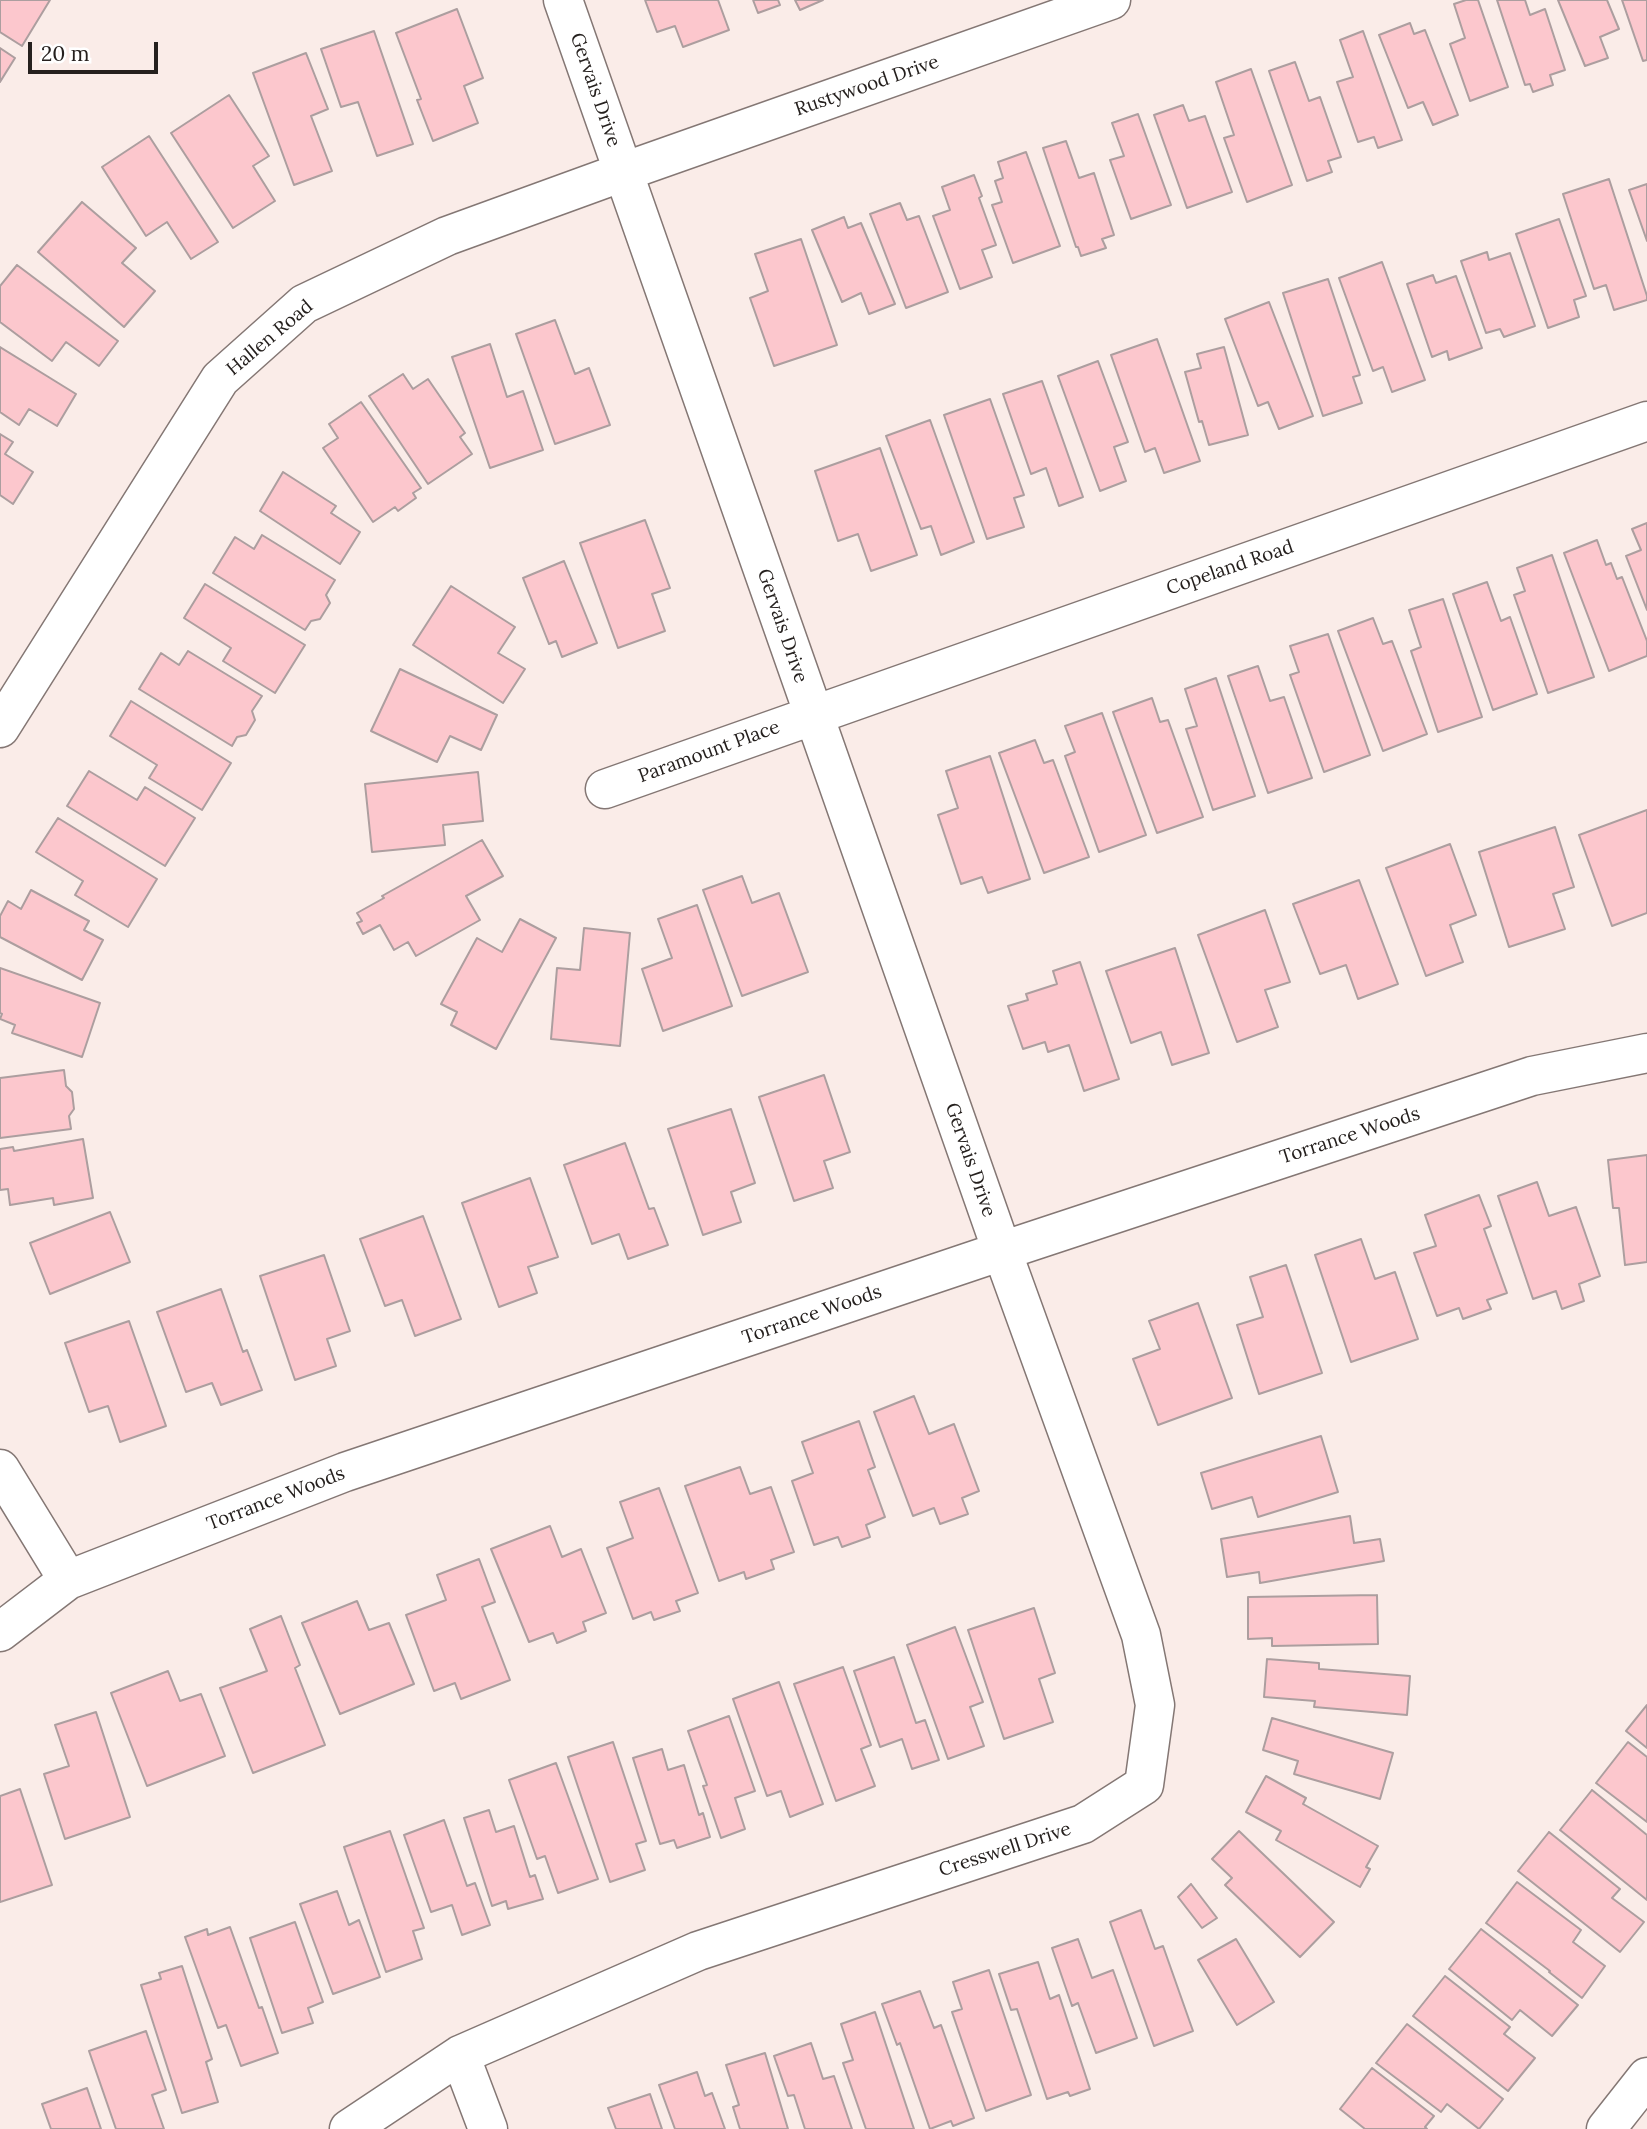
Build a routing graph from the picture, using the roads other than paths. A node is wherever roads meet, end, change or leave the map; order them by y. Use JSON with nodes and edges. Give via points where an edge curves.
{"nodes":[{"id":1,"x":563,"y":0,"type":"edge"},
{"id":2,"x":1111,"y":0,"type":"edge"},
{"id":3,"x":623,"y":172,"type":"junction"},
{"id":4,"x":1647,"y":421,"type":"edge"},
{"id":5,"x":813,"y":715,"type":"junction"},
{"id":6,"x":0,"y":728,"type":"edge"},
{"id":7,"x":605,"y":789,"type":"dead end"},
{"id":8,"x":1647,"y":1053,"type":"edge"},
{"id":9,"x":1002,"y":1251,"type":"junction"},
{"id":10,"x":0,"y":1469,"type":"edge"},
{"id":11,"x":68,"y":1580,"type":"junction"},
{"id":12,"x":0,"y":1632,"type":"edge"},
{"id":13,"x":460,"y":2055,"type":"junction"},
{"id":14,"x":1647,"y":2077,"type":"edge"},
{"id":15,"x":349,"y":2129,"type":"edge"},
{"id":16,"x":488,"y":2129,"type":"edge"},
{"id":17,"x":1606,"y":2129,"type":"edge"}],
"edges":[{"from":1,"to":3,"type":"street","name":"Gervais Drive"},
{"from":2,"to":3,"type":"street","name":"Rustywood Drive"},
{"from":3,"to":5,"type":"street","name":"Gervais Drive"},
{"from":3,"to":6,"type":"street","name":"Hallen Road","via":[[447,236],[304,304],[220,379]]},
{"from":4,"to":5,"type":"street","name":"Copeland Road"},
{"from":5,"to":7,"type":"street","name":"Paramount Place"},
{"from":5,"to":9,"type":"street","name":"Gervais Drive"},
{"from":8,"to":9,"type":"street","name":"Torrance Woods","via":[[1532,1076]]},
{"from":9,"to":11,"type":"street","name":"Torrance Woods","via":[[345,1472]]},
{"from":9,"to":13,"type":"street","name":"Cresswell Drive","via":[[1141,1635],[1156,1705],[1144,1785],[1083,1824],[698,1951]]},
{"from":10,"to":11,"type":"street"},
{"from":11,"to":12,"type":"street","name":"Torrance Woods"},
{"from":13,"to":15,"type":"street","name":"Cresswell Drive"},
{"from":13,"to":16,"type":"street"},
{"from":14,"to":17,"type":"street"}]}
